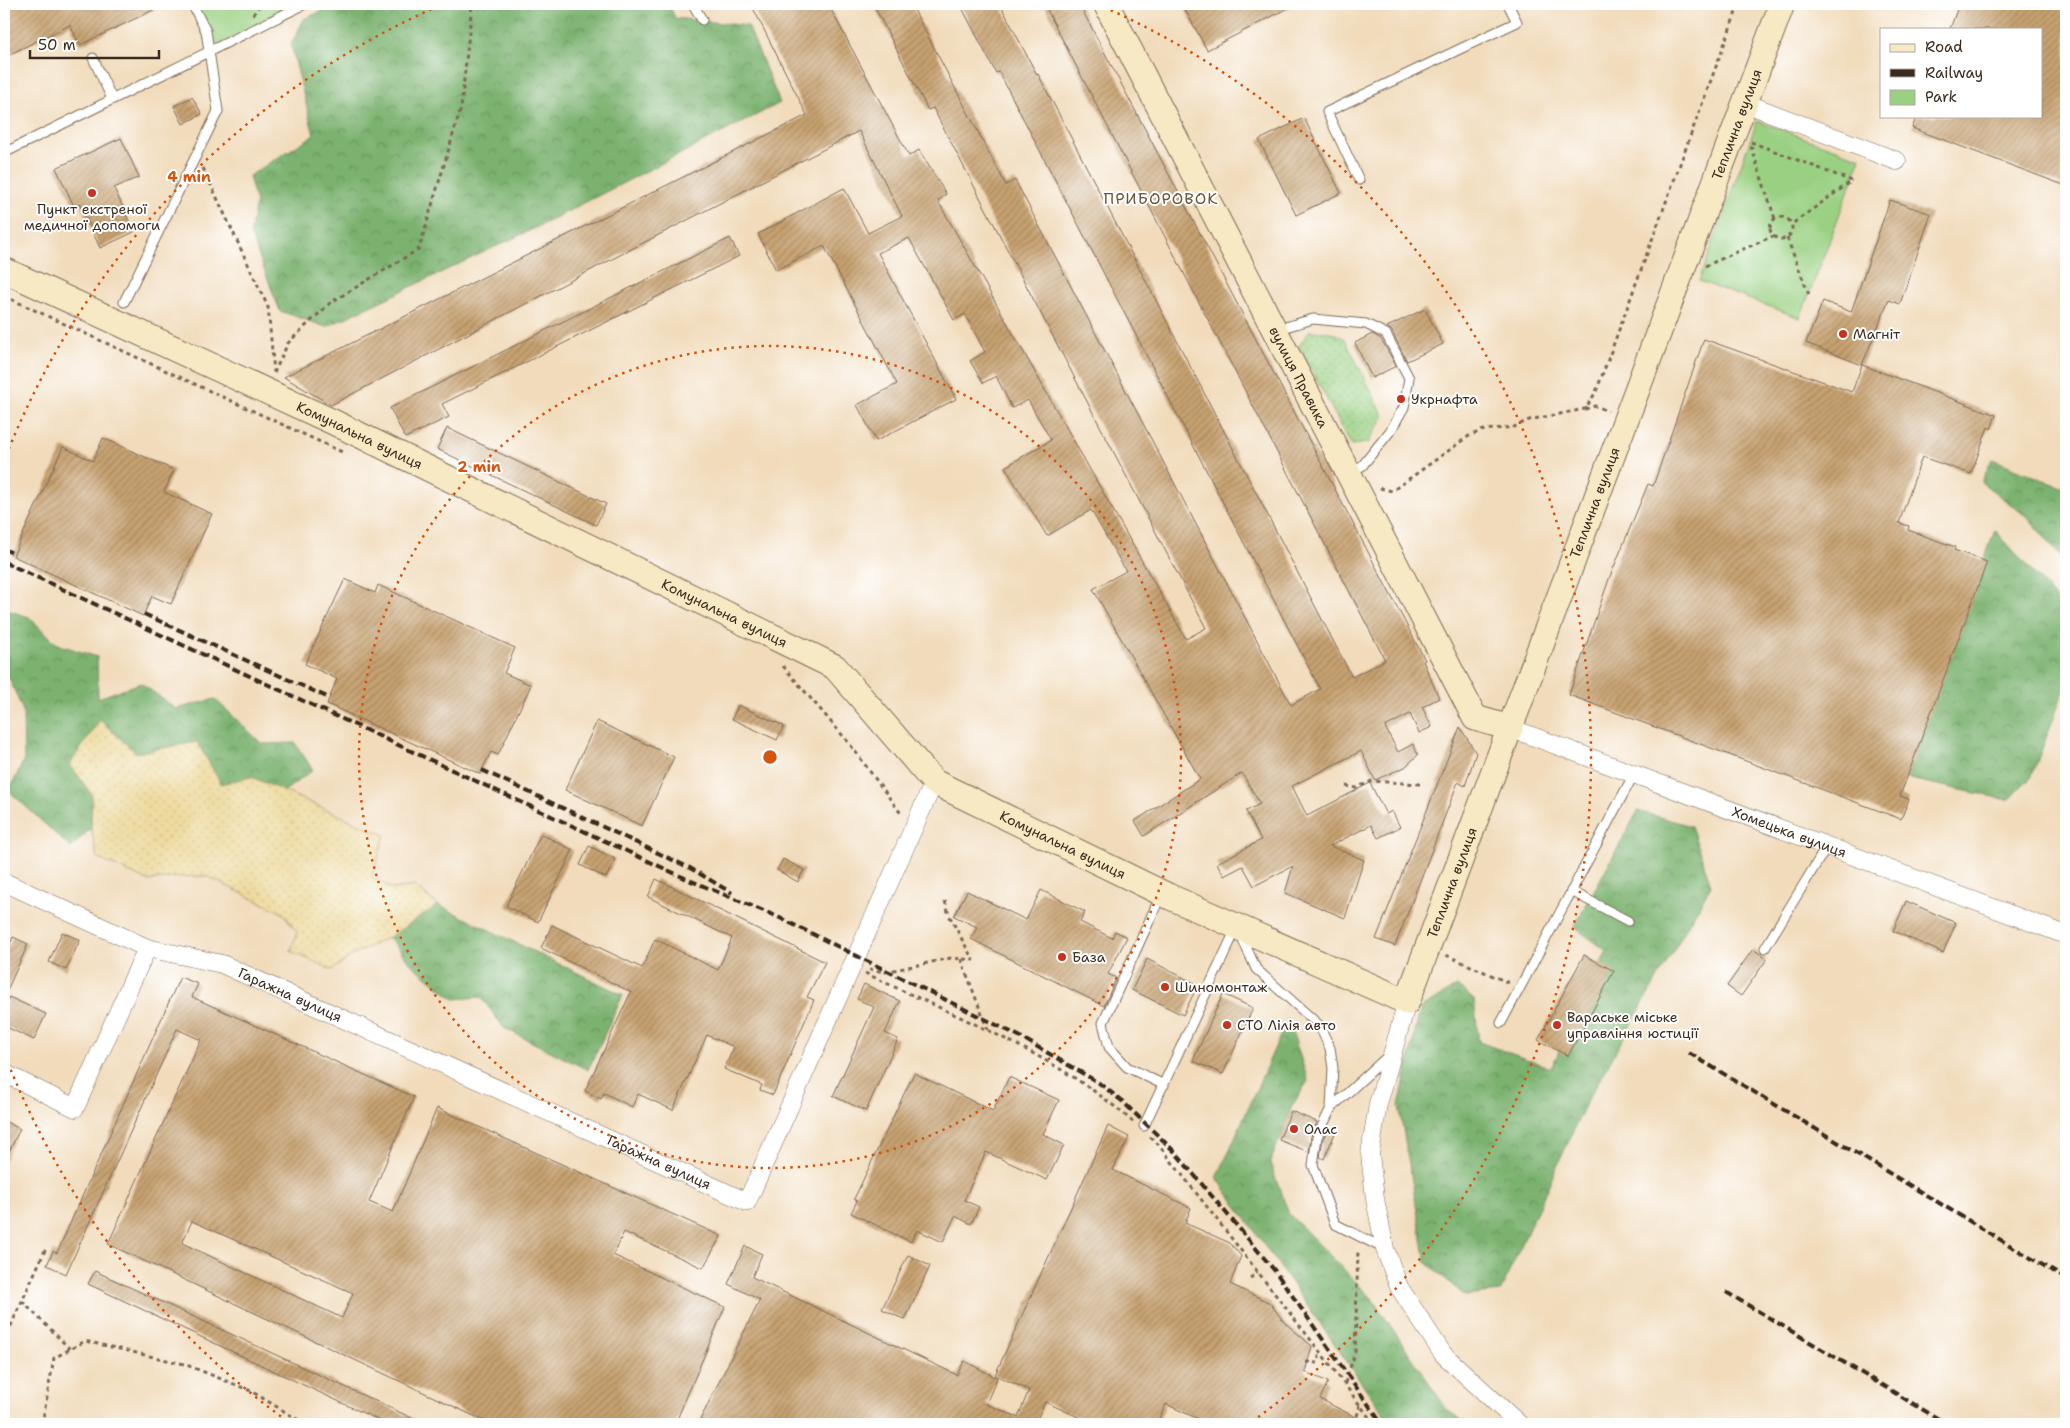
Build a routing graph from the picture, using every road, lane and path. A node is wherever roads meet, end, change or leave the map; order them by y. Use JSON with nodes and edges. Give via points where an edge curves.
{"nodes":[{"id":1,"x":192,"y":4,"type":"edge"},
{"id":2,"x":260,"y":4,"type":"edge"},
{"id":3,"x":305,"y":4,"type":"edge"},
{"id":4,"x":472,"y":4,"type":"edge"},
{"id":5,"x":693,"y":4,"type":"edge"},
{"id":6,"x":1106,"y":4,"type":"edge"},
{"id":7,"x":1508,"y":4,"type":"edge"},
{"id":8,"x":1740,"y":4,"type":"edge"},
{"id":9,"x":1782,"y":4,"type":"edge"},
{"id":10,"x":702,"y":20,"type":"dead end"},
{"id":11,"x":240,"y":35,"type":"junction"},
{"id":12,"x":208,"y":50,"type":"junction"},
{"id":13,"x":93,"y":58,"type":"dead end"},
{"id":14,"x":112,"y":98,"type":"junction"},
{"id":15,"x":1745,"y":103,"type":"junction"},
{"id":16,"x":4,"y":152,"type":"edge"},
{"id":17,"x":1897,"y":161,"type":"dead end"},
{"id":18,"x":202,"y":165,"type":"dead end"},
{"id":19,"x":1359,"y":180,"type":"dead end"},
{"id":20,"x":1774,"y":219,"type":"junction"},
{"id":21,"x":1792,"y":224,"type":"junction"},
{"id":22,"x":1773,"y":236,"type":"junction"},
{"id":23,"x":1787,"y":238,"type":"junction"},
{"id":24,"x":1704,"y":266,"type":"dead end"},
{"id":25,"x":4,"y":270,"type":"edge"},
{"id":26,"x":4,"y":296,"type":"edge"},
{"id":27,"x":1809,"y":296,"type":"dead end"},
{"id":28,"x":124,"y":302,"type":"dead end"},
{"id":29,"x":1275,"y":330,"type":"junction"},
{"id":30,"x":270,"y":382,"type":"junction"},
{"id":31,"x":1585,"y":409,"type":"junction"},
{"id":32,"x":1605,"y":410,"type":"dead end"},
{"id":33,"x":346,"y":453,"type":"dead end"},
{"id":34,"x":1348,"y":471,"type":"junction"},
{"id":35,"x":1373,"y":487,"type":"dead end"},
{"id":36,"x":781,"y":664,"type":"dead end"},
{"id":37,"x":1510,"y":728,"type":"junction"},
{"id":38,"x":1634,"y":774,"type":"junction"},
{"id":39,"x":934,"y":782,"type":"junction"},
{"id":40,"x":1420,"y":784,"type":"dead end"},
{"id":41,"x":1346,"y":786,"type":"dead end"},
{"id":42,"x":912,"y":830,"type":"junction"},
{"id":43,"x":1827,"y":846,"type":"junction"},
{"id":44,"x":4,"y":882,"type":"edge"},
{"id":45,"x":1571,"y":891,"type":"junction"},
{"id":46,"x":1162,"y":893,"type":"junction"},
{"id":47,"x":945,"y":901,"type":"dead end"},
{"id":48,"x":1628,"y":921,"type":"dead end"},
{"id":49,"x":1237,"y":926,"type":"junction"},
{"id":50,"x":2066,"y":935,"type":"edge"},
{"id":51,"x":147,"y":948,"type":"junction"},
{"id":52,"x":1765,"y":948,"type":"dead end"},
{"id":53,"x":961,"y":959,"type":"junction"},
{"id":54,"x":1461,"y":962,"type":"dead end"},
{"id":55,"x":851,"y":967,"type":"junction"},
{"id":56,"x":1495,"y":977,"type":"dead end"},
{"id":57,"x":1406,"y":1002,"type":"junction"},
{"id":58,"x":1501,"y":1023,"type":"dead end"},
{"id":59,"x":990,"y":1033,"type":"junction"},
{"id":60,"x":1391,"y":1053,"type":"junction"},
{"id":61,"x":4,"y":1073,"type":"edge"},
{"id":62,"x":1164,"y":1086,"type":"junction"},
{"id":63,"x":1331,"y":1108,"type":"junction"},
{"id":64,"x":1142,"y":1128,"type":"junction"},
{"id":65,"x":1359,"y":1236,"type":"junction"},
{"id":66,"x":46,"y":1248,"type":"dead end"},
{"id":67,"x":1385,"y":1249,"type":"junction"},
{"id":68,"x":1258,"y":1273,"type":"junction"},
{"id":69,"x":1250,"y":1278,"type":"dead end"},
{"id":70,"x":22,"y":1301,"type":"junction"},
{"id":71,"x":4,"y":1341,"type":"edge"},
{"id":72,"x":70,"y":1349,"type":"junction"},
{"id":73,"x":1320,"y":1351,"type":"junction"},
{"id":74,"x":1306,"y":1362,"type":"dead end"},
{"id":75,"x":1344,"y":1384,"type":"junction"},
{"id":76,"x":1360,"y":1405,"type":"junction"},
{"id":77,"x":42,"y":1424,"type":"edge"},
{"id":78,"x":305,"y":1424,"type":"edge"},
{"id":79,"x":1355,"y":1424,"type":"edge"},
{"id":80,"x":1374,"y":1424,"type":"edge"},
{"id":81,"x":1519,"y":1424,"type":"edge"}],
"edges":[{"from":1,"to":12,"type":"lane","via":[[206,31]]},
{"from":2,"to":11,"type":"path"},
{"from":3,"to":11,"type":"lane"},
{"from":4,"to":30,"type":"path","via":[[461,108],[419,249],[330,303],[288,343]]},
{"from":5,"to":10,"type":"lane"},
{"from":6,"to":29,"type":"street","name":"вулиця Правика"},
{"from":7,"to":19,"type":"lane","via":[[1517,22],[1327,112]]},
{"from":8,"to":31,"type":"path","via":[[1596,392]]},
{"from":9,"to":15,"type":"street","name":"Теплична вулиця"},
{"from":11,"to":12,"type":"lane"},
{"from":12,"to":14,"type":"lane"},
{"from":12,"to":28,"type":"lane","via":[[218,110]]},
{"from":13,"to":14,"type":"lane"},
{"from":14,"to":16,"type":"lane"},
{"from":15,"to":17,"type":"street"},
{"from":15,"to":37,"type":"street","name":"Теплична вулиця"},
{"from":18,"to":30,"type":"path","via":[[268,307]]},
{"from":20,"to":21,"type":"path","via":[[1783,216]]},
{"from":20,"to":21,"type":"path","via":[[1750,141],[1852,181]]},
{"from":20,"to":22,"type":"path","via":[[1770,230]]},
{"from":21,"to":23,"type":"path"},
{"from":22,"to":23,"type":"path"},
{"from":22,"to":24,"type":"path"},
{"from":23,"to":27,"type":"path"},
{"from":25,"to":30,"type":"street","name":"Комунальна вулиця"},
{"from":26,"to":33,"type":"path"},
{"from":29,"to":34,"type":"street","name":"вулиця Правика"},
{"from":29,"to":34,"type":"lane","via":[[1313,319],[1366,324],[1386,334],[1409,378],[1404,407],[1391,430],[1362,466]]},
{"from":30,"to":39,"type":"street","name":"Комунальна вулиця","via":[[331,420],[835,667]]},
{"from":31,"to":32,"type":"path","via":[[1595,406]]},
{"from":31,"to":35,"type":"path","via":[[1484,430],[1469,436],[1392,491]]},
{"from":34,"to":37,"type":"street","name":"вулиця Правика","via":[[1475,718]]},
{"from":36,"to":42,"type":"path","via":[[849,743]]},
{"from":37,"to":38,"type":"street","name":"Хомецька вулиця"},
{"from":37,"to":57,"type":"street","name":"Теплична вулиця"},
{"from":38,"to":43,"type":"street","name":"Хомецька вулиця"},
{"from":38,"to":45,"type":"lane"},
{"from":39,"to":42,"type":"street","name":"Гаражна вулиця"},
{"from":39,"to":46,"type":"street","name":"Комунальна вулиця"},
{"from":40,"to":41,"type":"path","via":[[1372,781],[1356,788]]},
{"from":42,"to":55,"type":"street","name":"Гаражна вулиця"},
{"from":43,"to":50,"type":"street","name":"Хомецька вулиця"},
{"from":43,"to":52,"type":"lane"},
{"from":44,"to":51,"type":"street"},
{"from":45,"to":48,"type":"lane"},
{"from":45,"to":58,"type":"lane"},
{"from":46,"to":49,"type":"street","name":"Комунальна вулиця"},
{"from":46,"to":62,"type":"lane","via":[[1103,1023],[1109,1047],[1127,1067]]},
{"from":47,"to":53,"type":"path","via":[[949,915],[974,960]]},
{"from":49,"to":57,"type":"street","name":"Комунальна вулиця"},
{"from":49,"to":62,"type":"lane"},
{"from":49,"to":63,"type":"lane","via":[[1256,969],[1319,1025],[1330,1048],[1333,1068]]},
{"from":51,"to":55,"type":"street","name":"Гаражна вулиця","via":[[222,964],[747,1202]]},
{"from":51,"to":61,"type":"street","via":[[75,1108]]},
{"from":53,"to":55,"type":"path","via":[[951,958],[885,972]]},
{"from":53,"to":59,"type":"path"},
{"from":54,"to":56,"type":"path"},
{"from":55,"to":59,"type":"path"},
{"from":57,"to":60,"type":"street"},
{"from":59,"to":64,"type":"path","via":[[1059,1068]]},
{"from":60,"to":63,"type":"lane"},
{"from":60,"to":67,"type":"street","via":[[1370,1154]]},
{"from":62,"to":64,"type":"lane"},
{"from":63,"to":65,"type":"lane","via":[[1317,1137],[1313,1164],[1335,1224]]},
{"from":64,"to":68,"type":"path"},
{"from":65,"to":67,"type":"lane"},
{"from":65,"to":75,"type":"path","via":[[1355,1353]]},
{"from":66,"to":70,"type":"path"},
{"from":67,"to":81,"type":"street","via":[[1399,1287],[1443,1354]]},
{"from":68,"to":69,"type":"path"},
{"from":68,"to":73,"type":"path"},
{"from":70,"to":71,"type":"path"},
{"from":70,"to":72,"type":"path"},
{"from":72,"to":77,"type":"path","via":[[54,1358]]},
{"from":72,"to":78,"type":"path","via":[[85,1341],[184,1364],[251,1391]]},
{"from":73,"to":74,"type":"path","via":[[1318,1363]]},
{"from":73,"to":75,"type":"path"},
{"from":75,"to":76,"type":"path"},
{"from":76,"to":79,"type":"path"},
{"from":76,"to":80,"type":"path"}]}
